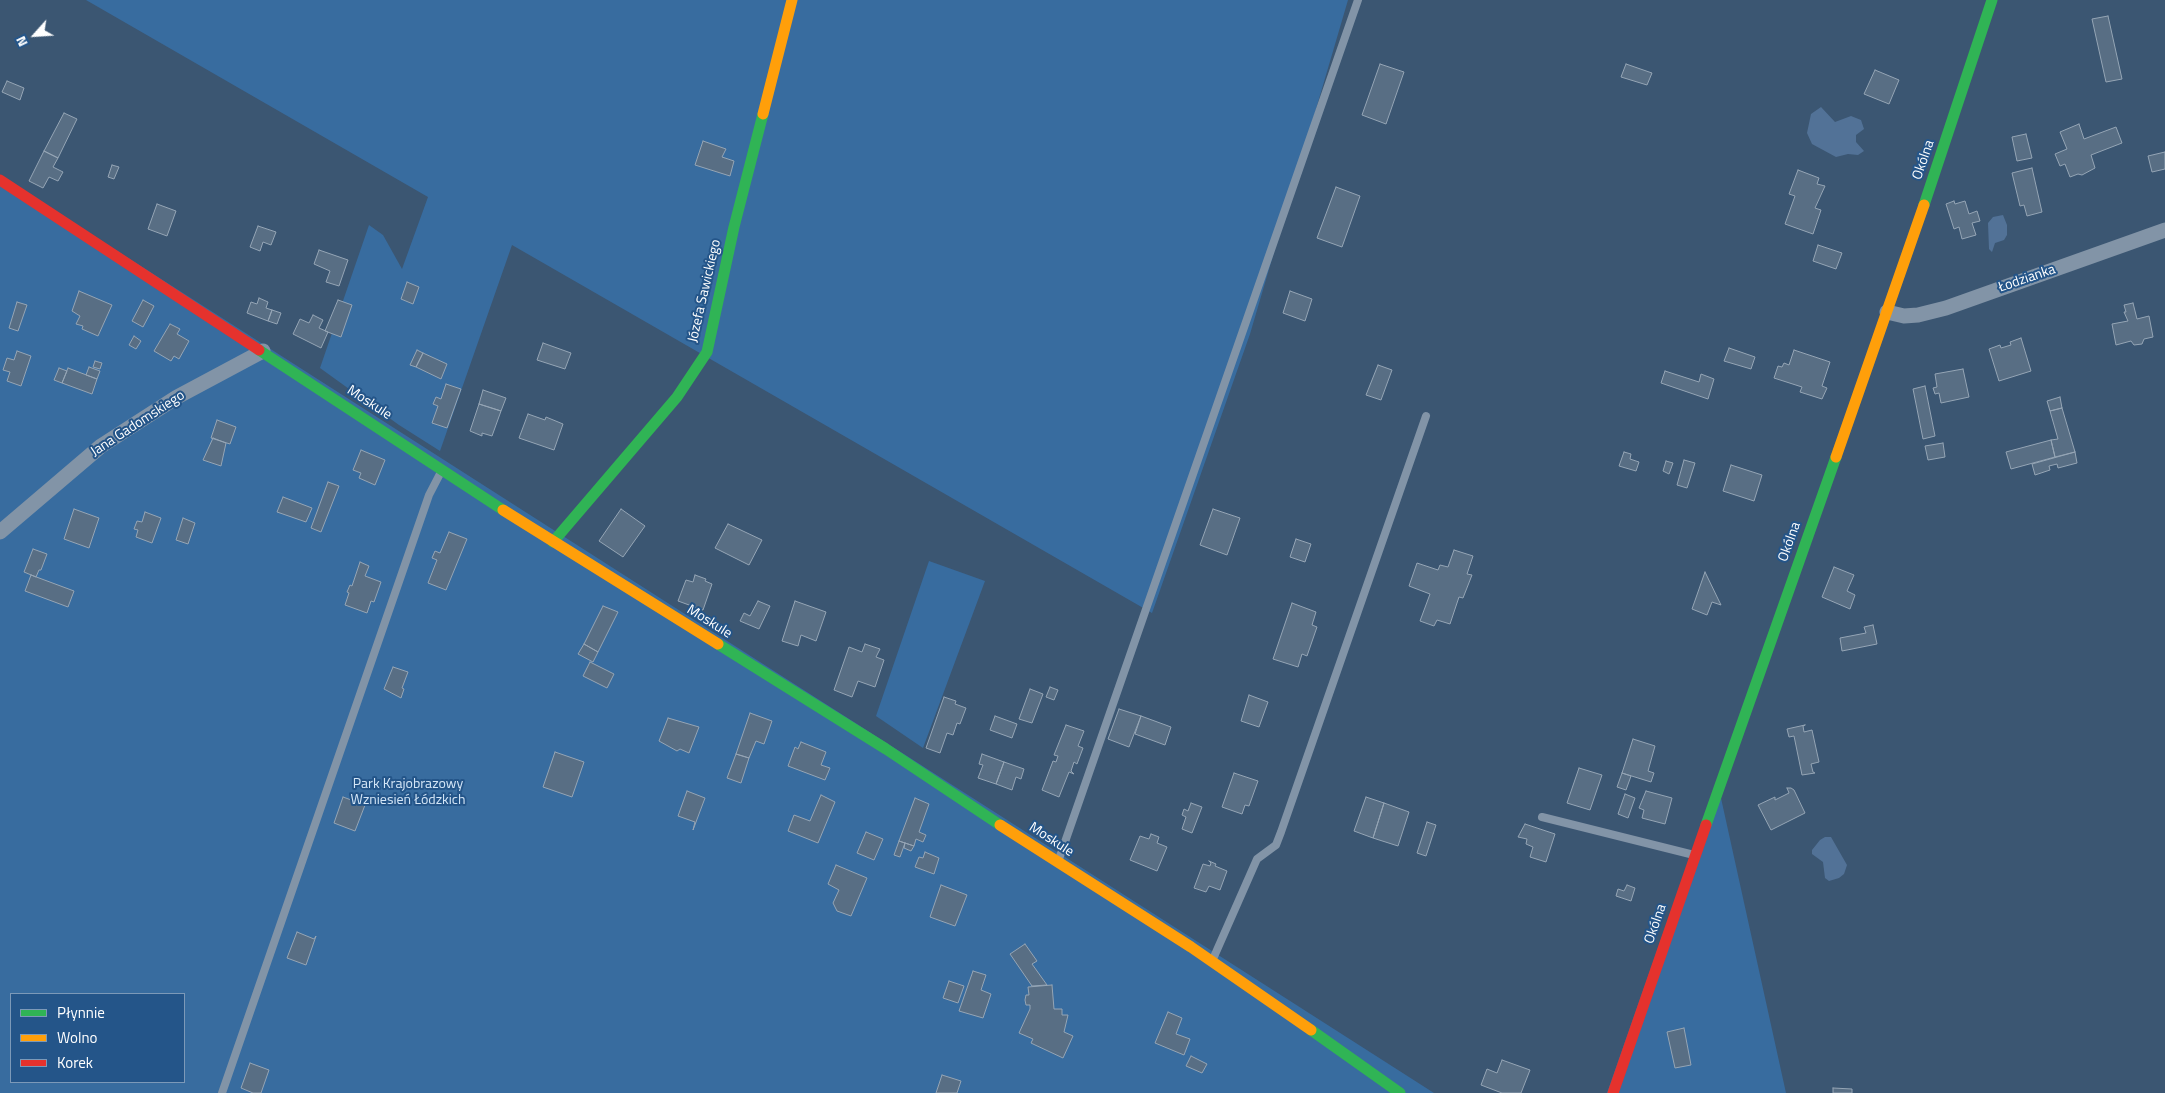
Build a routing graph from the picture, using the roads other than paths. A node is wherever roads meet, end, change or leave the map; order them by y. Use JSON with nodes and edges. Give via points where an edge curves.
{"nodes":[{"id":1,"x":792,"y":0,"type":"edge"},
{"id":2,"x":1358,"y":0,"type":"edge"},
{"id":3,"x":1992,"y":0,"type":"edge"},
{"id":4,"x":0,"y":180,"type":"edge"},
{"id":5,"x":2165,"y":230,"type":"edge"},
{"id":6,"x":1887,"y":312,"type":"junction"},
{"id":7,"x":263,"y":351,"type":"junction"},
{"id":8,"x":1426,"y":416,"type":"dead end"},
{"id":9,"x":443,"y":469,"type":"junction"},
{"id":10,"x":0,"y":532,"type":"edge"},
{"id":11,"x":553,"y":542,"type":"junction"},
{"id":12,"x":1542,"y":817,"type":"dead end"},
{"id":13,"x":1696,"y":855,"type":"junction"},
{"id":14,"x":1057,"y":863,"type":"junction"},
{"id":15,"x":1212,"y":962,"type":"junction"},
{"id":16,"x":222,"y":1093,"type":"edge"},
{"id":17,"x":1400,"y":1093,"type":"edge"},
{"id":18,"x":1613,"y":1093,"type":"edge"}],
"edges":[{"from":1,"to":11,"type":"street","name":"Józefa Sawickiego","via":[[734,227],[707,352],[677,397]]},
{"from":2,"to":14,"type":"lane"},
{"from":3,"to":6,"type":"street","name":"Okólna"},
{"from":4,"to":7,"type":"street","name":"Moskule"},
{"from":5,"to":6,"type":"street","name":"Łodzianka","via":[[1946,308],[1911,316]]},
{"from":6,"to":13,"type":"street","name":"Okólna"},
{"from":7,"to":9,"type":"street","name":"Moskule"},
{"from":7,"to":10,"type":"street","name":"Jana Gadomskiego","via":[[177,398],[101,446]]},
{"from":8,"to":15,"type":"lane","via":[[1276,845],[1257,859]]},
{"from":9,"to":11,"type":"street","name":"Moskule"},
{"from":9,"to":16,"type":"lane","via":[[429,495]]},
{"from":11,"to":14,"type":"street","name":"Moskule","via":[[886,749]]},
{"from":12,"to":13,"type":"lane"},
{"from":13,"to":18,"type":"street","name":"Okólna"},
{"from":14,"to":15,"type":"street","name":"Moskule"},
{"from":15,"to":17,"type":"street","name":"Moskule"}]}
